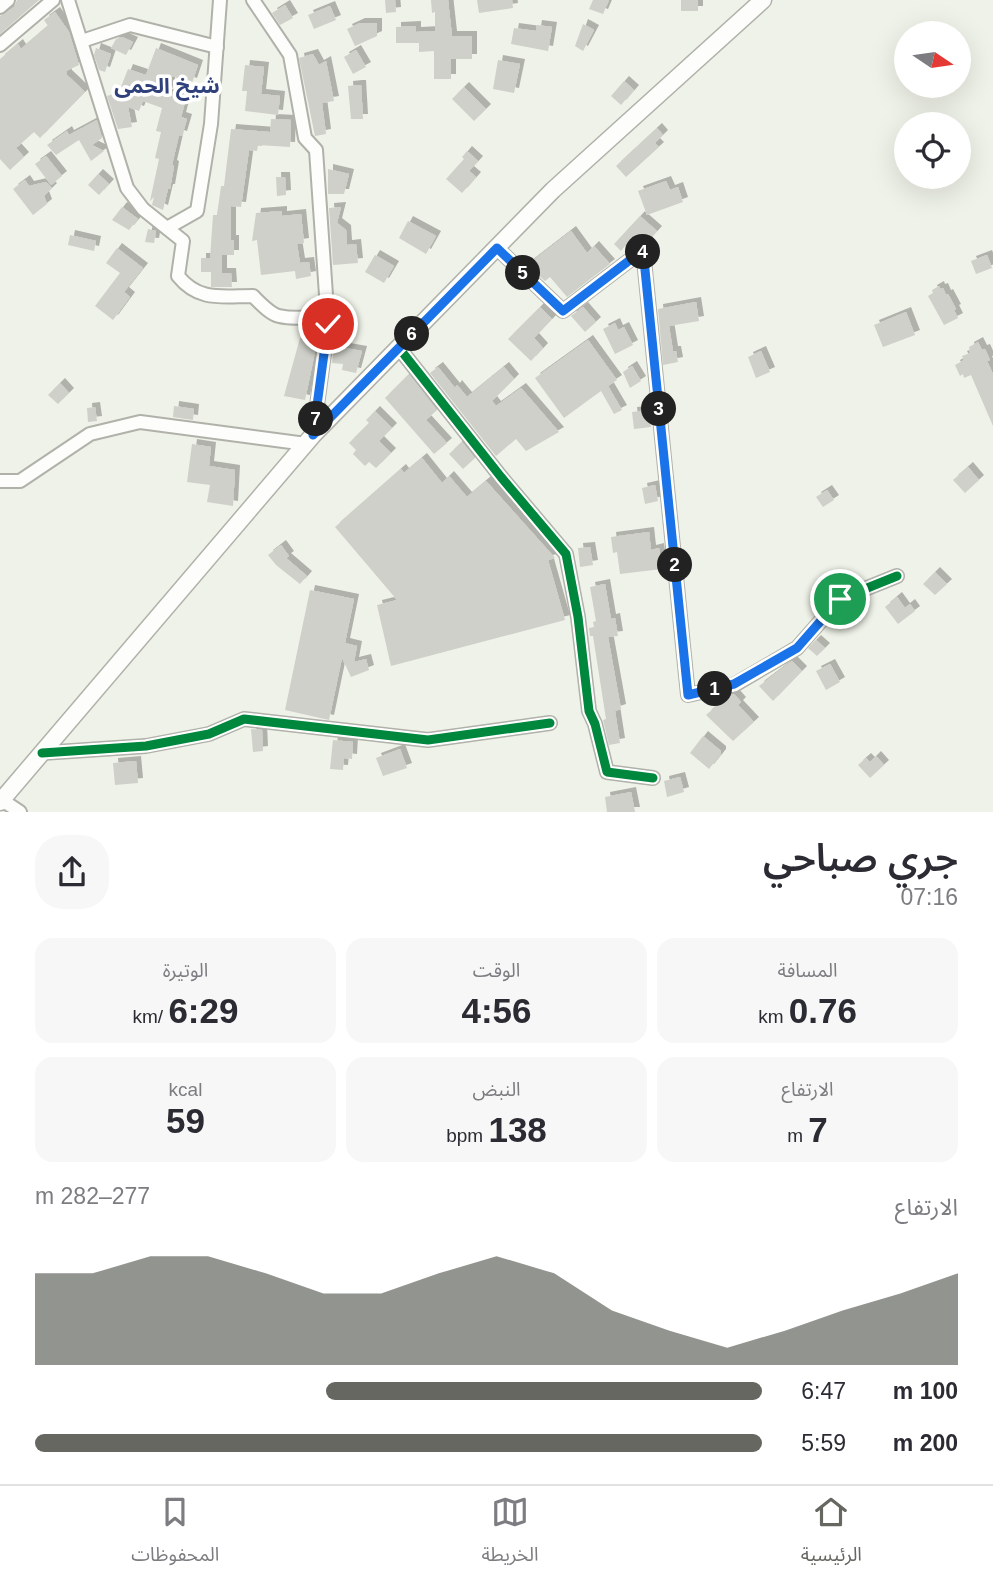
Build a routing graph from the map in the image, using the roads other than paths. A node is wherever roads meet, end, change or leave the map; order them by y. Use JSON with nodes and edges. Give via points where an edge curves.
{"nodes":[{"id":1,"x":8,"y":0,"type":"edge"},
{"id":2,"x":53,"y":0,"type":"edge"},
{"id":3,"x":68,"y":0,"type":"edge"},
{"id":4,"x":220,"y":0,"type":"edge"},
{"id":5,"x":253,"y":0,"type":"edge"},
{"id":6,"x":763,"y":0,"type":"edge"},
{"id":7,"x":0,"y":6,"type":"edge"},
{"id":8,"x":82,"y":40,"type":"junction"},
{"id":9,"x":0,"y":44,"type":"edge"},
{"id":10,"x":217,"y":47,"type":"junction"},
{"id":11,"x":167,"y":228,"type":"junction"},
{"id":12,"x":497,"y":248,"type":"junction"},
{"id":13,"x":328,"y":324,"type":"junction"},
{"id":14,"x":398,"y":348,"type":"junction"},
{"id":15,"x":310,"y":440,"type":"junction"},
{"id":16,"x":0,"y":481,"type":"edge"},
{"id":17,"x":897,"y":576,"type":"dead end"},
{"id":18,"x":550,"y":723,"type":"dead end"},
{"id":19,"x":42,"y":753,"type":"junction"},
{"id":20,"x":653,"y":778,"type":"dead end"},
{"id":21,"x":1,"y":801,"type":"edge"},
{"id":22,"x":20,"y":812,"type":"edge"}],
"edges":[{"from":1,"to":7,"type":"street"},
{"from":2,"to":9,"type":"street"},
{"from":3,"to":8,"type":"street"},
{"from":4,"to":10,"type":"street"},
{"from":5,"to":13,"type":"street","via":[[290,55],[306,138],[316,150]]},
{"from":6,"to":12,"type":"main road","via":[[553,190]]},
{"from":8,"to":10,"type":"street","via":[[130,25]]},
{"from":8,"to":11,"type":"street","via":[[127,188],[143,209]]},
{"from":10,"to":11,"type":"street","via":[[197,211]]},
{"from":11,"to":13,"type":"street","via":[[183,241],[178,276],[199,294],[253,296],[276,316],[314,317]]},
{"from":12,"to":14,"type":"main road"},
{"from":12,"to":17,"type":"street","via":[[563,311],[643,250],[688,695],[734,684],[755,673],[797,648],[840,599]]},
{"from":13,"to":15,"type":"street"},
{"from":14,"to":15,"type":"main road"},
{"from":14,"to":20,"type":"street","via":[[566,554],[579,617],[589,710],[607,772]]},
{"from":15,"to":16,"type":"street","via":[[140,422],[90,434],[20,481]]},
{"from":15,"to":19,"type":"main road"},
{"from":18,"to":19,"type":"street","via":[[428,740],[244,719],[209,734],[146,746]]},
{"from":19,"to":21,"type":"main road"},
{"from":21,"to":22,"type":"street"}]}
